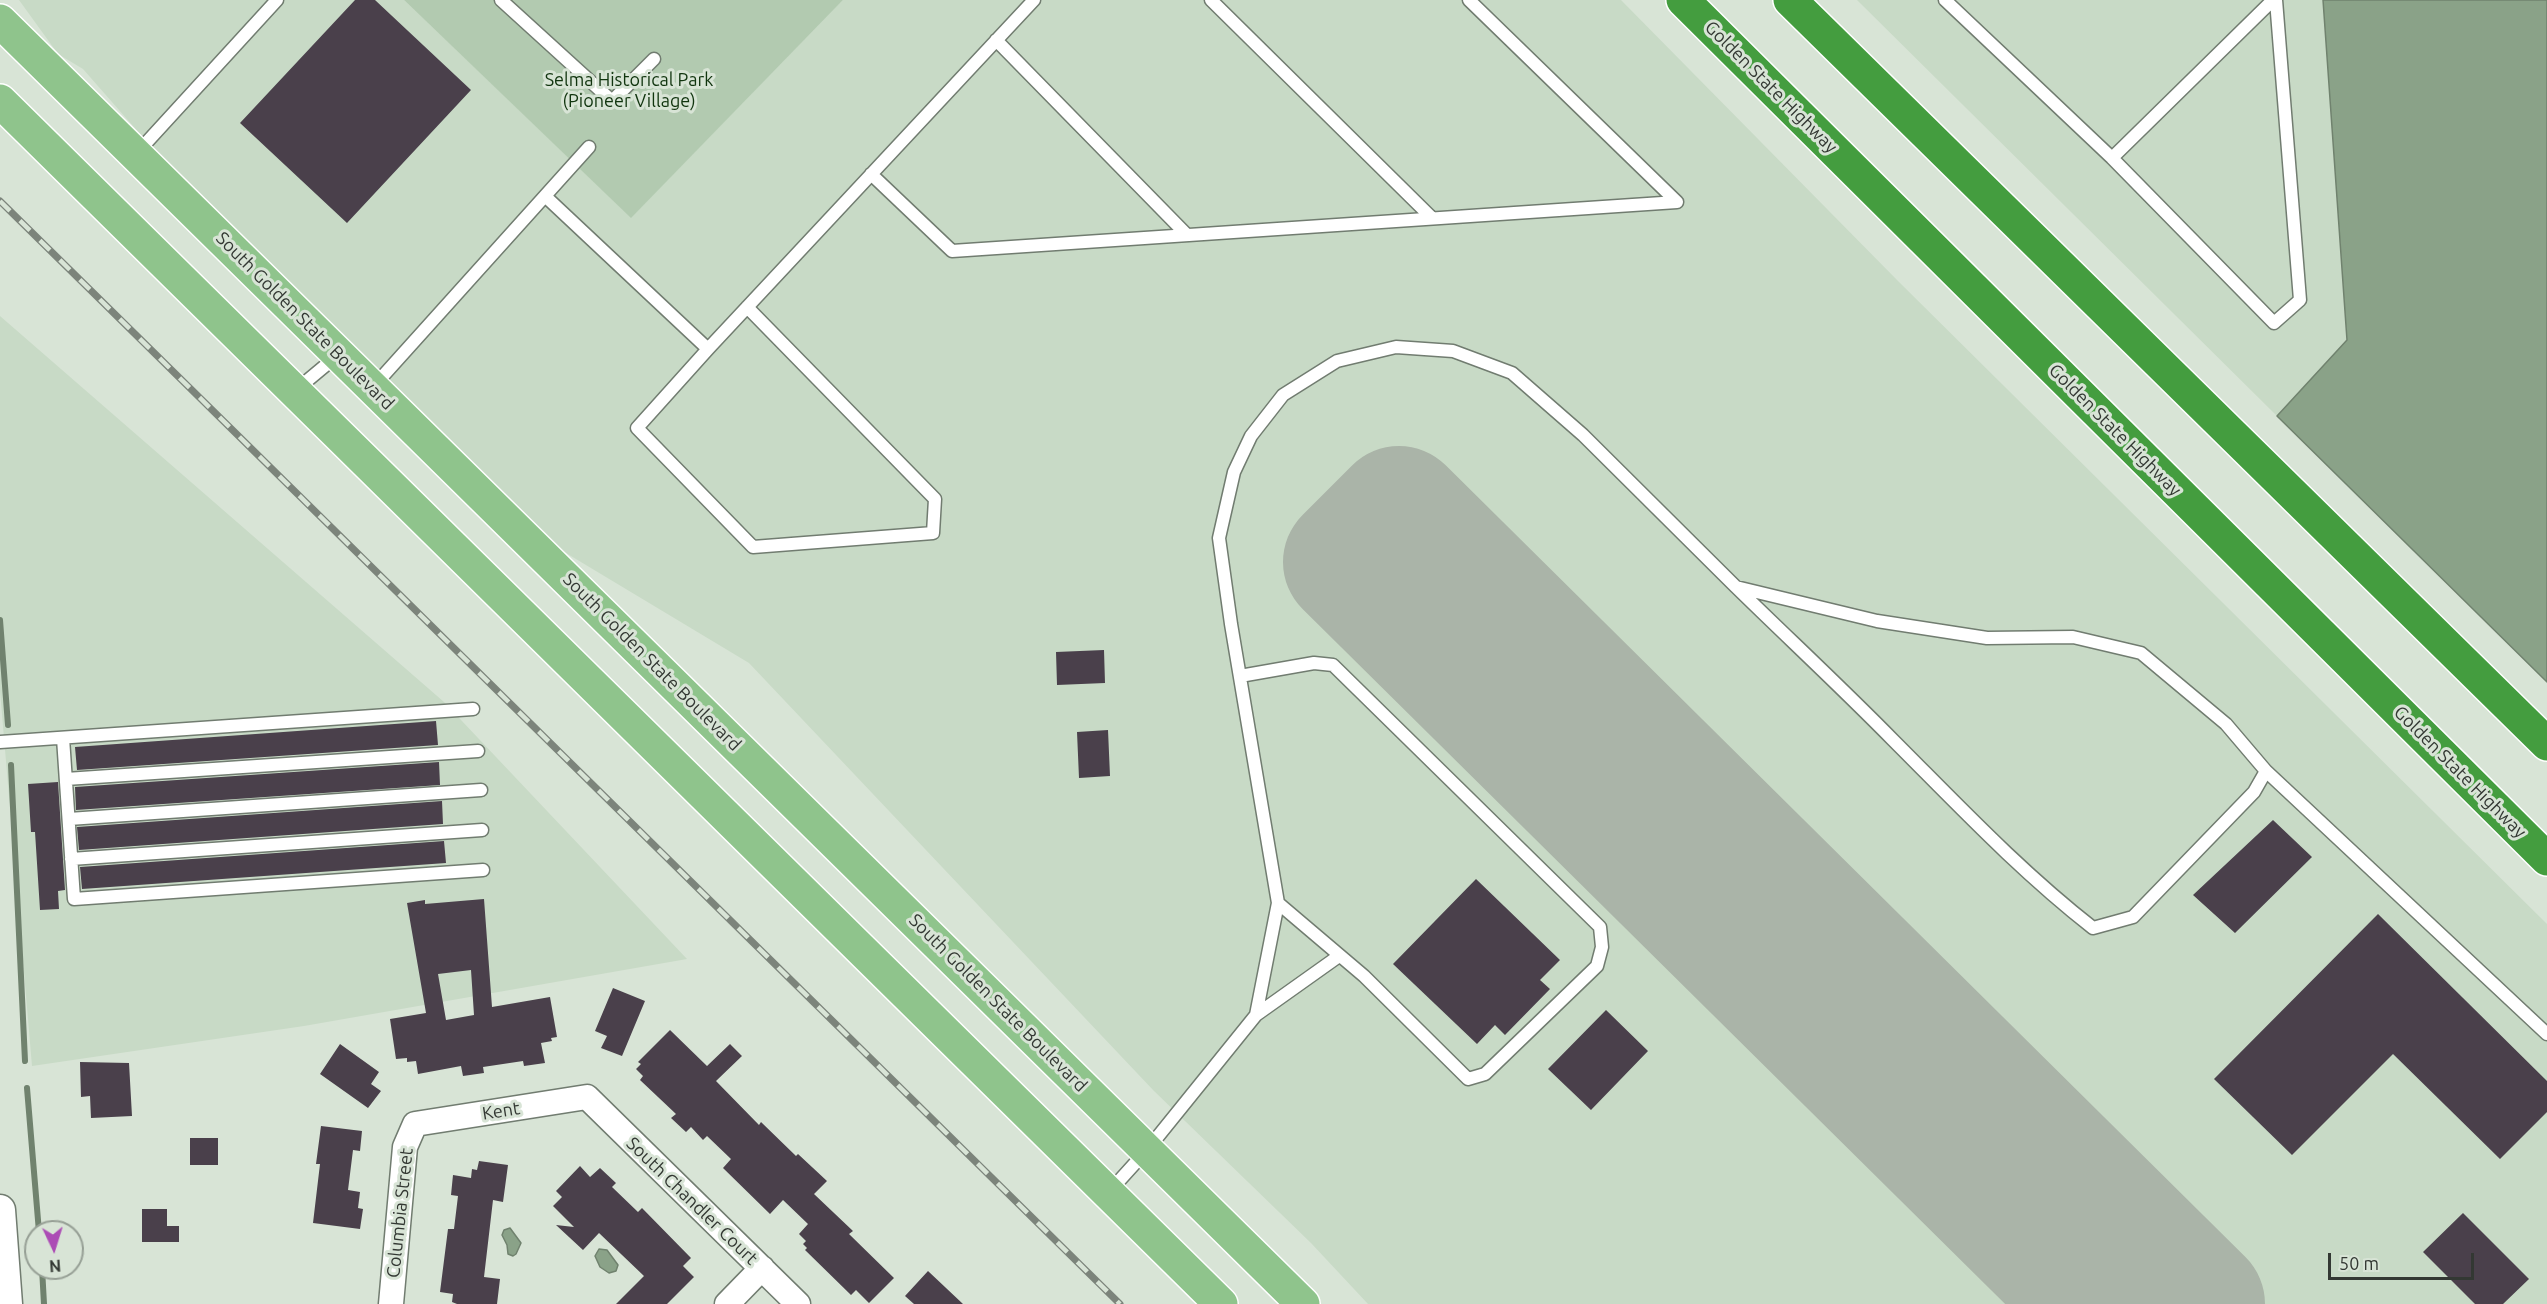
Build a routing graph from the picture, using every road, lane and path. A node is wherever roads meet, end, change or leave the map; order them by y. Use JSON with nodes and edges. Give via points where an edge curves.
{"nodes":[{"id":1,"x":277,"y":0,"type":"edge"},
{"id":2,"x":501,"y":0,"type":"edge"},
{"id":3,"x":1034,"y":0,"type":"edge"},
{"id":4,"x":1210,"y":0,"type":"edge"},
{"id":5,"x":1469,"y":0,"type":"edge"},
{"id":6,"x":1683,"y":0,"type":"edge"},
{"id":7,"x":1790,"y":0,"type":"edge"},
{"id":8,"x":1945,"y":0,"type":"edge"},
{"id":9,"x":2275,"y":0,"type":"edge"},
{"id":10,"x":0,"y":21,"type":"edge"},
{"id":11,"x":996,"y":40,"type":"junction"},
{"id":12,"x":654,"y":58,"type":"dead end"},
{"id":13,"x":0,"y":102,"type":"edge"},
{"id":14,"x":590,"y":147,"type":"dead end"},
{"id":15,"x":136,"y":154,"type":"junction"},
{"id":16,"x":2112,"y":158,"type":"junction"},
{"id":17,"x":871,"y":174,"type":"junction"},
{"id":18,"x":545,"y":196,"type":"junction"},
{"id":19,"x":1432,"y":219,"type":"junction"},
{"id":20,"x":1187,"y":235,"type":"junction"},
{"id":21,"x":747,"y":307,"type":"junction"},
{"id":22,"x":708,"y":349,"type":"junction"},
{"id":23,"x":339,"y":354,"type":"junction"},
{"id":24,"x":373,"y":388,"type":"junction"},
{"id":25,"x":295,"y":392,"type":"junction"},
{"id":26,"x":1736,"y":587,"type":"junction"},
{"id":27,"x":1240,"y":676,"type":"junction"},
{"id":28,"x":473,"y":709,"type":"dead end"},
{"id":29,"x":63,"y":738,"type":"junction"},
{"id":30,"x":0,"y":742,"type":"edge"},
{"id":31,"x":2547,"y":744,"type":"edge"},
{"id":32,"x":478,"y":751,"type":"dead end"},
{"id":33,"x":2266,"y":771,"type":"junction"},
{"id":34,"x":66,"y":779,"type":"junction"},
{"id":35,"x":482,"y":790,"type":"dead end"},
{"id":36,"x":69,"y":819,"type":"junction"},
{"id":37,"x":482,"y":830,"type":"dead end"},
{"id":38,"x":71,"y":859,"type":"junction"},
{"id":39,"x":2547,"y":859,"type":"edge"},
{"id":40,"x":483,"y":870,"type":"dead end"},
{"id":41,"x":1278,"y":903,"type":"junction"},
{"id":42,"x":1339,"y":956,"type":"junction"},
{"id":43,"x":1256,"y":1014,"type":"junction"},
{"id":44,"x":2547,"y":1034,"type":"edge"},
{"id":45,"x":587,"y":1097,"type":"joint"},
{"id":46,"x":416,"y":1124,"type":"joint"},
{"id":47,"x":1147,"y":1150,"type":"junction"},
{"id":48,"x":1108,"y":1192,"type":"junction"},
{"id":49,"x":0,"y":1210,"type":"edge"},
{"id":50,"x":1,"y":1250,"type":"edge"},
{"id":51,"x":762,"y":1268,"type":"junction"},
{"id":52,"x":7,"y":1304,"type":"edge"},
{"id":53,"x":391,"y":1304,"type":"edge"},
{"id":54,"x":727,"y":1304,"type":"edge"},
{"id":55,"x":798,"y":1304,"type":"edge"},
{"id":56,"x":1221,"y":1304,"type":"edge"},
{"id":57,"x":1303,"y":1304,"type":"edge"}],
"edges":[{"from":1,"to":15,"type":"lane"},
{"from":2,"to":12,"type":"lane","via":[[612,101]]},
{"from":3,"to":11,"type":"lane"},
{"from":4,"to":19,"type":"lane"},
{"from":5,"to":19,"type":"lane","via":[[1677,202]]},
{"from":6,"to":39,"type":"highway","name":"Golden State Highway"},
{"from":7,"to":31,"type":"highway"},
{"from":8,"to":16,"type":"lane"},
{"from":9,"to":16,"type":"lane"},
{"from":9,"to":16,"type":"lane","via":[[2300,300],[2274,323]]},
{"from":10,"to":15,"type":"main road","name":"South Golden State Boulevard"},
{"from":11,"to":17,"type":"lane"},
{"from":11,"to":20,"type":"lane"},
{"from":13,"to":25,"type":"main road"},
{"from":14,"to":18,"type":"lane"},
{"from":15,"to":23,"type":"main road","name":"South Golden State Boulevard"},
{"from":17,"to":20,"type":"lane","via":[[952,251]]},
{"from":17,"to":21,"type":"lane"},
{"from":18,"to":22,"type":"lane"},
{"from":18,"to":24,"type":"lane"},
{"from":19,"to":20,"type":"lane"},
{"from":21,"to":22,"type":"lane"},
{"from":21,"to":22,"type":"lane","via":[[935,499],[933,533],[753,547],[637,428]]},
{"from":23,"to":24,"type":"main road","name":"South Golden State Boulevard"},
{"from":23,"to":25,"type":"lane"},
{"from":24,"to":47,"type":"main road","name":"South Golden State Boulevard"},
{"from":25,"to":48,"type":"main road"},
{"from":26,"to":27,"type":"lane","via":[[1583,435],[1512,373],[1454,351],[1396,347],[1337,361],[1283,394],[1251,436],[1233,472],[1219,538]]},
{"from":26,"to":33,"type":"lane","via":[[1877,621],[1988,638],[2073,637],[2141,653],[2226,724]]},
{"from":26,"to":33,"type":"lane","via":[[1994,841],[2053,897],[2093,928],[2133,917],[2254,792]]},
{"from":27,"to":41,"type":"lane"},
{"from":27,"to":42,"type":"lane","via":[[1314,663],[1333,665],[1600,927],[1602,947],[1597,966],[1485,1074],[1468,1079]]},
{"from":28,"to":29,"type":"lane"},
{"from":29,"to":30,"type":"lane"},
{"from":29,"to":34,"type":"lane"},
{"from":32,"to":34,"type":"lane"},
{"from":33,"to":44,"type":"lane"},
{"from":34,"to":36,"type":"lane"},
{"from":35,"to":36,"type":"lane"},
{"from":36,"to":38,"type":"lane"},
{"from":37,"to":38,"type":"lane"},
{"from":38,"to":40,"type":"lane","via":[[74,899]]},
{"from":41,"to":42,"type":"lane"},
{"from":41,"to":43,"type":"lane"},
{"from":42,"to":43,"type":"lane"},
{"from":43,"to":47,"type":"lane"},
{"from":45,"to":46,"type":"street","name":"Kent"},
{"from":45,"to":51,"type":"street","name":"South Chandler Court"},
{"from":46,"to":53,"type":"street","name":"Columbia Street","via":[[405,1148]]},
{"from":47,"to":48,"type":"lane"},
{"from":47,"to":57,"type":"main road","name":"South Golden State Boulevard"},
{"from":48,"to":56,"type":"main road"},
{"from":49,"to":50,"type":"street"},
{"from":50,"to":52,"type":"street"},
{"from":51,"to":54,"type":"street"},
{"from":51,"to":55,"type":"street","name":"South Chandler Court"}]}
